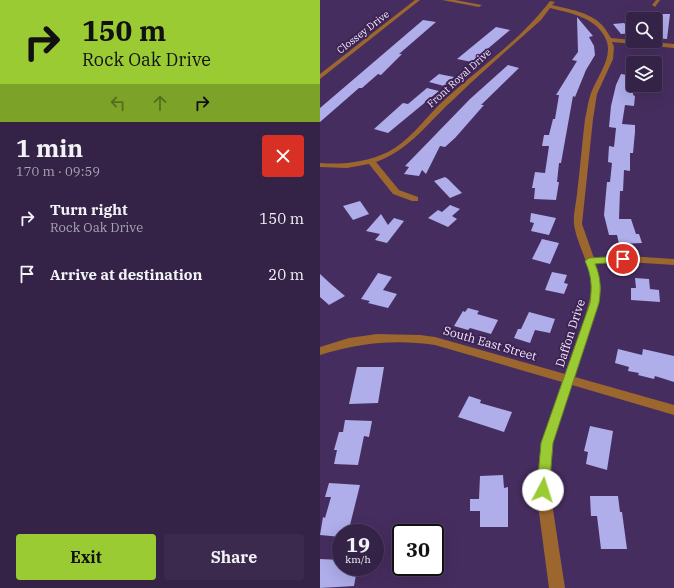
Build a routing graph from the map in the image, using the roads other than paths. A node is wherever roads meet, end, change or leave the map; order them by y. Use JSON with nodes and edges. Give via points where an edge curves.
{"nodes":[{"id":1,"x":418,"y":0,"type":"edge"},
{"id":2,"x":444,"y":0,"type":"edge"},
{"id":3,"x":551,"y":3,"type":"edge"},
{"id":4,"x":479,"y":5,"type":"dead end"},
{"id":5,"x":609,"y":40,"type":"junction"},
{"id":6,"x":674,"y":46,"type":"edge"},
{"id":7,"x":320,"y":77,"type":"edge"},
{"id":8,"x":372,"y":161,"type":"junction"},
{"id":9,"x":320,"y":165,"type":"edge"},
{"id":10,"x":415,"y":199,"type":"dead end"},
{"id":11,"x":589,"y":261,"type":"junction"},
{"id":12,"x":674,"y":262,"type":"edge"},
{"id":13,"x":320,"y":350,"type":"edge"},
{"id":14,"x":568,"y":379,"type":"junction"},
{"id":15,"x":674,"y":410,"type":"edge"},
{"id":16,"x":557,"y":588,"type":"edge"}],
"edges":[{"from":1,"to":7,"type":"street","name":"Clossey Drive"},
{"from":2,"to":4,"type":"street"},
{"from":3,"to":5,"type":"street","via":[[590,19],[600,26]]},
{"from":3,"to":8,"type":"street","name":"Front Royal Drive","via":[[539,19],[441,107],[406,143]]},
{"from":5,"to":6,"type":"street"},
{"from":5,"to":11,"type":"street","name":"Daffon Drive","via":[[610,58],[594,94],[589,119],[578,224]]},
{"from":8,"to":9,"type":"street","name":"Front Royal Drive","via":[[344,166]]},
{"from":8,"to":10,"type":"street","via":[[396,192]]},
{"from":11,"to":12,"type":"street","via":[[628,259]]},
{"from":11,"to":14,"type":"street","name":"Daffon Drive","via":[[594,272],[596,288],[594,303]]},
{"from":13,"to":14,"type":"street","name":"South East Street","via":[[364,338],[412,337],[435,341]]},
{"from":14,"to":15,"type":"street","name":"South East Street"},
{"from":14,"to":16,"type":"street","name":"Daffon Drive","via":[[547,443],[543,490]]}]}
